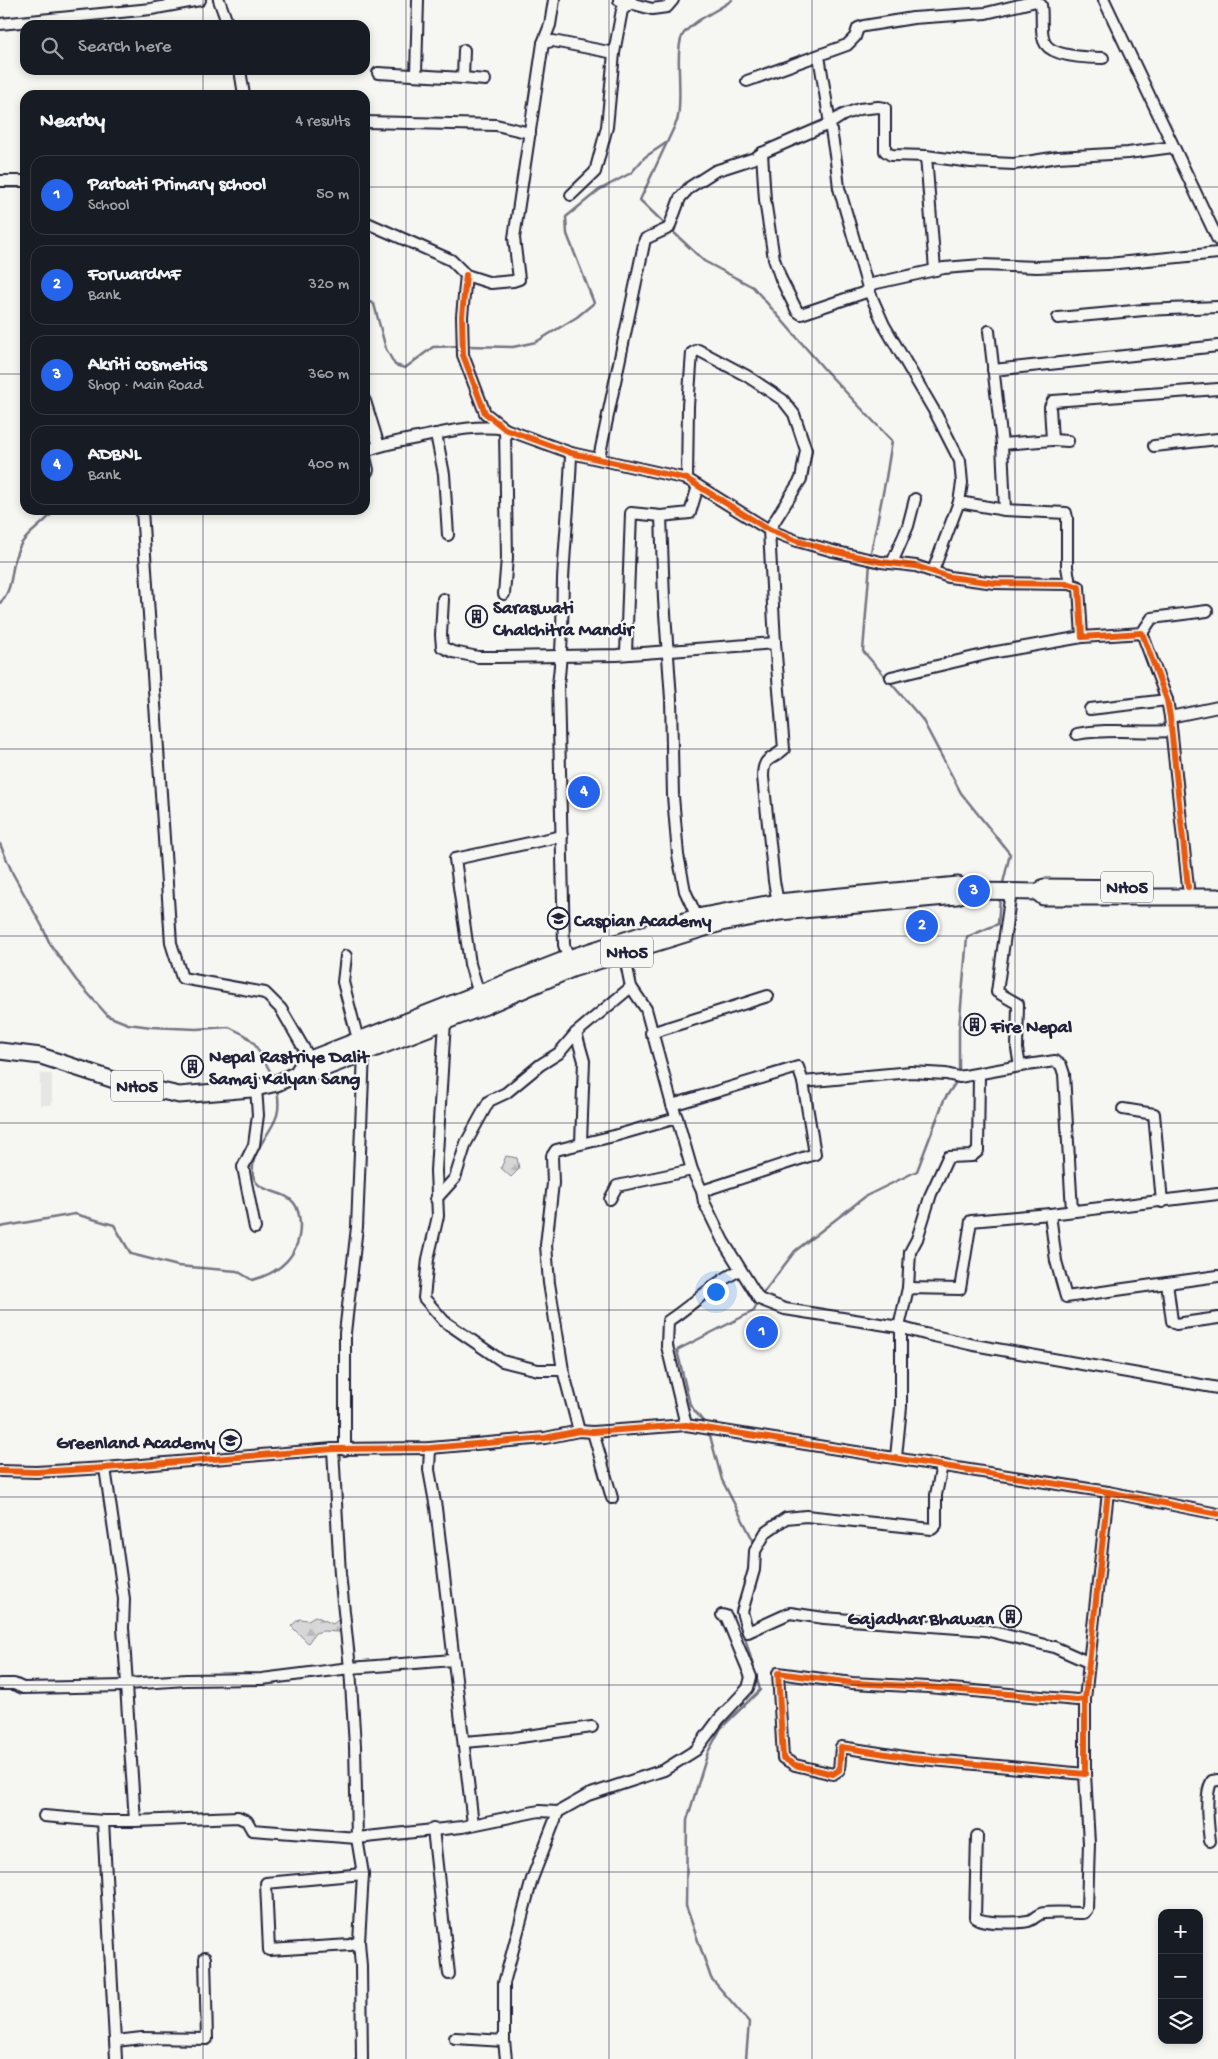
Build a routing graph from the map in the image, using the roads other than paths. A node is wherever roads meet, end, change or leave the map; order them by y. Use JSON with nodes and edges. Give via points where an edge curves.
{"nodes":[{"id":1,"x":200,"y":0,"type":"edge"},
{"id":2,"x":219,"y":0,"type":"edge"},
{"id":3,"x":418,"y":0,"type":"edge"},
{"id":4,"x":554,"y":0,"type":"edge"},
{"id":5,"x":619,"y":0,"type":"edge"},
{"id":6,"x":673,"y":0,"type":"edge"},
{"id":7,"x":1104,"y":0,"type":"edge"},
{"id":8,"x":631,"y":2,"type":"edge"},
{"id":9,"x":40,"y":20,"type":"edge"},
{"id":10,"x":226,"y":20,"type":"edge"},
{"id":11,"x":20,"y":22,"type":"edge"},
{"id":12,"x":0,"y":24,"type":"edge"},
{"id":13,"x":543,"y":44,"type":"junction"},
{"id":14,"x":464,"y":50,"type":"dead end"},
{"id":15,"x":614,"y":53,"type":"junction"},
{"id":16,"x":819,"y":56,"type":"junction"},
{"id":17,"x":1103,"y":58,"type":"dead end"},
{"id":18,"x":378,"y":73,"type":"dead end"},
{"id":19,"x":416,"y":74,"type":"junction"},
{"id":20,"x":241,"y":75,"type":"edge"},
{"id":21,"x":463,"y":78,"type":"junction"},
{"id":22,"x":485,"y":80,"type":"dead end"},
{"id":23,"x":747,"y":81,"type":"dead end"},
{"id":24,"x":243,"y":90,"type":"edge"},
{"id":25,"x":370,"y":122,"type":"edge"},
{"id":26,"x":829,"y":124,"type":"junction"},
{"id":27,"x":530,"y":133,"type":"junction"},
{"id":28,"x":1173,"y":147,"type":"junction"},
{"id":29,"x":762,"y":153,"type":"junction"},
{"id":30,"x":926,"y":156,"type":"junction"},
{"id":31,"x":0,"y":181,"type":"edge"},
{"id":32,"x":20,"y":181,"type":"edge"},
{"id":33,"x":571,"y":195,"type":"dead end"},
{"id":34,"x":370,"y":224,"type":"edge"},
{"id":35,"x":1218,"y":240,"type":"edge"},
{"id":36,"x":1218,"y":253,"type":"edge"},
{"id":37,"x":934,"y":270,"type":"junction"},
{"id":38,"x":466,"y":275,"type":"junction"},
{"id":39,"x":869,"y":291,"type":"junction"},
{"id":40,"x":1218,"y":307,"type":"edge"},
{"id":41,"x":1058,"y":318,"type":"dead end"},
{"id":42,"x":989,"y":331,"type":"dead end"},
{"id":43,"x":1218,"y":346,"type":"edge"},
{"id":44,"x":993,"y":370,"type":"junction"},
{"id":45,"x":1218,"y":389,"type":"edge"},
{"id":46,"x":370,"y":416,"type":"edge"},
{"id":47,"x":506,"y":429,"type":"junction"},
{"id":48,"x":436,"y":434,"type":"junction"},
{"id":49,"x":1218,"y":439,"type":"edge"},
{"id":50,"x":1052,"y":440,"type":"junction"},
{"id":51,"x":1068,"y":441,"type":"dead end"},
{"id":52,"x":1002,"y":444,"type":"junction"},
{"id":53,"x":379,"y":446,"type":"junction"},
{"id":54,"x":1154,"y":446,"type":"dead end"},
{"id":55,"x":370,"y":449,"type":"edge"},
{"id":56,"x":571,"y":453,"type":"junction"},
{"id":57,"x":599,"y":458,"type":"junction"},
{"id":58,"x":687,"y":479,"type":"junction"},
{"id":59,"x":698,"y":486,"type":"junction"},
{"id":60,"x":916,"y":499,"type":"dead end"},
{"id":61,"x":959,"y":502,"type":"junction"},
{"id":62,"x":1005,"y":510,"type":"junction"},
{"id":63,"x":142,"y":515,"type":"edge"},
{"id":64,"x":661,"y":516,"type":"junction"},
{"id":65,"x":769,"y":530,"type":"junction"},
{"id":66,"x":448,"y":535,"type":"dead end"},
{"id":67,"x":892,"y":563,"type":"junction"},
{"id":68,"x":933,"y":571,"type":"junction"},
{"id":69,"x":1070,"y":584,"type":"junction"},
{"id":70,"x":504,"y":594,"type":"dead end"},
{"id":71,"x":443,"y":599,"type":"dead end"},
{"id":72,"x":1207,"y":611,"type":"dead end"},
{"id":73,"x":1142,"y":633,"type":"junction"},
{"id":74,"x":1082,"y":637,"type":"junction"},
{"id":75,"x":775,"y":642,"type":"junction"},
{"id":76,"x":668,"y":651,"type":"junction"},
{"id":77,"x":626,"y":653,"type":"junction"},
{"id":78,"x":562,"y":655,"type":"junction"},
{"id":79,"x":891,"y":677,"type":"dead end"},
{"id":80,"x":1167,"y":700,"type":"junction"},
{"id":81,"x":1218,"y":707,"type":"edge"},
{"id":82,"x":1090,"y":709,"type":"dead end"},
{"id":83,"x":1170,"y":717,"type":"junction"},
{"id":84,"x":1171,"y":731,"type":"junction"},
{"id":85,"x":1077,"y":734,"type":"dead end"},
{"id":86,"x":562,"y":836,"type":"junction"},
{"id":87,"x":1188,"y":887,"type":"junction"},
{"id":88,"x":1218,"y":888,"type":"edge"},
{"id":89,"x":1009,"y":892,"type":"junction"},
{"id":90,"x":1037,"y":892,"type":"junction"},
{"id":91,"x":1218,"y":897,"type":"edge"},
{"id":92,"x":779,"y":907,"type":"junction"},
{"id":93,"x":698,"y":917,"type":"junction"},
{"id":94,"x":624,"y":953,"type":"junction"},
{"id":95,"x":346,"y":956,"type":"dead end"},
{"id":96,"x":570,"y":964,"type":"junction"},
{"id":97,"x":630,"y":988,"type":"junction"},
{"id":98,"x":479,"y":994,"type":"junction"},
{"id":99,"x":768,"y":996,"type":"dead end"},
{"id":100,"x":445,"y":1021,"type":"junction"},
{"id":101,"x":576,"y":1033,"type":"junction"},
{"id":102,"x":651,"y":1034,"type":"junction"},
{"id":103,"x":363,"y":1047,"type":"junction"},
{"id":104,"x":0,"y":1051,"type":"edge"},
{"id":105,"x":310,"y":1059,"type":"junction"},
{"id":106,"x":1020,"y":1066,"type":"junction"},
{"id":107,"x":297,"y":1074,"type":"junction"},
{"id":108,"x":979,"y":1074,"type":"junction"},
{"id":109,"x":803,"y":1082,"type":"junction"},
{"id":110,"x":256,"y":1088,"type":"junction"},
{"id":111,"x":672,"y":1105,"type":"junction"},
{"id":112,"x":1124,"y":1109,"type":"dead end"},
{"id":113,"x":677,"y":1118,"type":"junction"},
{"id":114,"x":581,"y":1143,"type":"junction"},
{"id":115,"x":692,"y":1170,"type":"junction"},
{"id":116,"x":702,"y":1192,"type":"junction"},
{"id":117,"x":1218,"y":1194,"type":"edge"},
{"id":118,"x":436,"y":1199,"type":"junction"},
{"id":119,"x":610,"y":1199,"type":"dead end"},
{"id":120,"x":1162,"y":1202,"type":"junction"},
{"id":121,"x":1072,"y":1211,"type":"junction"},
{"id":122,"x":1050,"y":1214,"type":"junction"},
{"id":123,"x":255,"y":1228,"type":"dead end"},
{"id":124,"x":740,"y":1270,"type":"junction"},
{"id":125,"x":1218,"y":1276,"type":"edge"},
{"id":126,"x":1166,"y":1283,"type":"junction"},
{"id":127,"x":908,"y":1288,"type":"junction"},
{"id":128,"x":1218,"y":1318,"type":"edge"},
{"id":129,"x":899,"y":1326,"type":"junction"},
{"id":130,"x":563,"y":1370,"type":"junction"},
{"id":131,"x":1218,"y":1388,"type":"edge"},
{"id":132,"x":686,"y":1425,"type":"junction"},
{"id":133,"x":580,"y":1431,"type":"junction"},
{"id":134,"x":593,"y":1432,"type":"junction"},
{"id":135,"x":430,"y":1448,"type":"junction"},
{"id":136,"x":333,"y":1449,"type":"junction"},
{"id":137,"x":345,"y":1450,"type":"junction"},
{"id":138,"x":896,"y":1457,"type":"junction"},
{"id":139,"x":942,"y":1465,"type":"junction"},
{"id":140,"x":105,"y":1468,"type":"junction"},
{"id":141,"x":0,"y":1471,"type":"edge"},
{"id":142,"x":1108,"y":1492,"type":"junction"},
{"id":143,"x":612,"y":1498,"type":"dead end"},
{"id":144,"x":1218,"y":1514,"type":"edge"},
{"id":145,"x":722,"y":1615,"type":"dead end"},
{"id":146,"x":453,"y":1660,"type":"junction"},
{"id":147,"x":1088,"y":1662,"type":"junction"},
{"id":148,"x":350,"y":1668,"type":"junction"},
{"id":149,"x":0,"y":1684,"type":"edge"},
{"id":150,"x":126,"y":1685,"type":"junction"},
{"id":151,"x":1085,"y":1699,"type":"junction"},
{"id":152,"x":592,"y":1728,"type":"dead end"},
{"id":153,"x":464,"y":1742,"type":"junction"},
{"id":154,"x":1085,"y":1774,"type":"junction"},
{"id":155,"x":1218,"y":1780,"type":"edge"},
{"id":156,"x":558,"y":1812,"type":"junction"},
{"id":157,"x":44,"y":1816,"type":"dead end"},
{"id":158,"x":103,"y":1821,"type":"junction"},
{"id":159,"x":135,"y":1821,"type":"junction"},
{"id":160,"x":473,"y":1824,"type":"junction"},
{"id":161,"x":434,"y":1829,"type":"junction"},
{"id":162,"x":977,"y":1836,"type":"dead end"},
{"id":163,"x":357,"y":1838,"type":"junction"},
{"id":164,"x":1210,"y":1841,"type":"dead end"},
{"id":165,"x":363,"y":1874,"type":"junction"},
{"id":166,"x":359,"y":1942,"type":"junction"},
{"id":167,"x":205,"y":1958,"type":"dead end"},
{"id":168,"x":449,"y":1974,"type":"dead end"},
{"id":169,"x":455,"y":2038,"type":"dead end"},
{"id":170,"x":116,"y":2041,"type":"junction"},
{"id":171,"x":504,"y":2041,"type":"junction"},
{"id":172,"x":116,"y":2059,"type":"edge"},
{"id":173,"x":362,"y":2059,"type":"edge"},
{"id":174,"x":506,"y":2059,"type":"edge"}],
"edges":[{"from":1,"to":9,"type":"street","via":[[151,9]]},
{"from":2,"to":10,"type":"street"},
{"from":3,"to":19,"type":"street"},
{"from":4,"to":13,"type":"street"},
{"from":5,"to":8,"type":"street"},
{"from":6,"to":8,"type":"street","via":[[667,7],[652,9]]},
{"from":7,"to":28,"type":"street"},
{"from":8,"to":15,"type":"street","via":[[622,10]]},
{"from":11,"to":12,"type":"street"},
{"from":13,"to":15,"type":"street","via":[[553,41]]},
{"from":13,"to":27,"type":"street"},
{"from":14,"to":21,"type":"street"},
{"from":15,"to":33,"type":"street","via":[[608,127],[595,172]]},
{"from":16,"to":17,"type":"street","via":[[846,46],[858,28],[864,26],[913,18],[986,13],[1036,1],[1041,5],[1044,41],[1049,49],[1079,57]]},
{"from":16,"to":23,"type":"street"},
{"from":16,"to":26,"type":"street"},
{"from":18,"to":19,"type":"street"},
{"from":19,"to":21,"type":"street"},
{"from":20,"to":24,"type":"street"},
{"from":21,"to":22,"type":"street"},
{"from":25,"to":27,"type":"street","via":[[496,125]]},
{"from":26,"to":29,"type":"street"},
{"from":26,"to":30,"type":"street","via":[[860,109],[883,107],[886,112],[886,153]]},
{"from":26,"to":39,"type":"street","via":[[838,188]]},
{"from":27,"to":38,"type":"street","via":[[514,238],[518,279],[491,284]]},
{"from":28,"to":30,"type":"street","via":[[1014,164]]},
{"from":28,"to":35,"type":"street"},
{"from":29,"to":39,"type":"street","via":[[774,259],[797,311],[804,314]]},
{"from":29,"to":57,"type":"street","via":[[715,171],[690,187],[680,198],[669,228],[644,239]]},
{"from":30,"to":37,"type":"street"},
{"from":31,"to":32,"type":"street"},
{"from":34,"to":38,"type":"street","via":[[451,260]]},
{"from":36,"to":37,"type":"street","via":[[1108,264],[982,265]]},
{"from":37,"to":39,"type":"street","via":[[872,284]]},
{"from":38,"to":47,"type":"street","via":[[463,355],[485,412]]},
{"from":39,"to":61,"type":"street","via":[[884,325],[960,461],[962,483]]},
{"from":40,"to":41,"type":"street"},
{"from":42,"to":44,"type":"street"},
{"from":43,"to":44,"type":"street"},
{"from":44,"to":52,"type":"street"},
{"from":45,"to":50,"type":"street","via":[[1053,401],[1050,407]]},
{"from":46,"to":53,"type":"street"},
{"from":47,"to":48,"type":"street","via":[[472,427]]},
{"from":47,"to":56,"type":"street"},
{"from":47,"to":70,"type":"street","via":[[507,558]]},
{"from":48,"to":53,"type":"street"},
{"from":48,"to":66,"type":"street","via":[[444,474]]},
{"from":49,"to":54,"type":"street"},
{"from":50,"to":51,"type":"street"},
{"from":50,"to":52,"type":"street"},
{"from":52,"to":62,"type":"street"},
{"from":53,"to":55,"type":"street"},
{"from":56,"to":57,"type":"street"},
{"from":56,"to":78,"type":"street"},
{"from":57,"to":58,"type":"street"},
{"from":58,"to":59,"type":"street"},
{"from":58,"to":65,"type":"street","via":[[692,353],[698,350],[761,385],[783,400],[794,414],[806,450],[801,479]]},
{"from":59,"to":64,"type":"street","via":[[690,514]]},
{"from":59,"to":65,"type":"street"},
{"from":60,"to":67,"type":"street"},
{"from":61,"to":62,"type":"street"},
{"from":61,"to":68,"type":"street"},
{"from":62,"to":69,"type":"street","via":[[1066,513]]},
{"from":63,"to":105,"type":"street","via":[[171,943],[182,978],[265,993],[281,1009]]},
{"from":64,"to":76,"type":"street"},
{"from":64,"to":77,"type":"street","via":[[631,513]]},
{"from":65,"to":67,"type":"street","via":[[797,542]]},
{"from":65,"to":75,"type":"street"},
{"from":67,"to":68,"type":"street"},
{"from":68,"to":69,"type":"street","via":[[949,577],[995,583]]},
{"from":69,"to":74,"type":"street","via":[[1079,587]]},
{"from":71,"to":78,"type":"street","via":[[442,647],[478,657]]},
{"from":72,"to":73,"type":"street","via":[[1152,618]]},
{"from":73,"to":74,"type":"street"},
{"from":73,"to":80,"type":"street"},
{"from":74,"to":79,"type":"street","via":[[991,653]]},
{"from":75,"to":76,"type":"street"},
{"from":75,"to":92,"type":"street","via":[[784,749],[767,760],[763,766],[763,777]]},
{"from":76,"to":77,"type":"street"},
{"from":76,"to":93,"type":"street","via":[[678,855],[685,891]]},
{"from":77,"to":78,"type":"street"},
{"from":78,"to":86,"type":"street","via":[[558,684]]},
{"from":80,"to":82,"type":"street"},
{"from":80,"to":83,"type":"street"},
{"from":81,"to":83,"type":"street"},
{"from":83,"to":84,"type":"street"},
{"from":84,"to":85,"type":"street","via":[[1096,730]]},
{"from":84,"to":87,"type":"street"},
{"from":86,"to":96,"type":"street","via":[[564,945]]},
{"from":86,"to":98,"type":"street","via":[[455,859],[470,964]]},
{"from":87,"to":88,"type":"main road","number":"NH05"},
{"from":87,"to":90,"type":"main road","number":"NH05","via":[[1050,887]]},
{"from":89,"to":90,"type":"main road","number":"NH05"},
{"from":89,"to":92,"type":"main road","number":"NH05","via":[[979,891],[957,896]]},
{"from":89,"to":106,"type":"street","via":[[997,992],[1018,1004]]},
{"from":90,"to":91,"type":"main road","number":"NH05","via":[[1044,897]]},
{"from":92,"to":93,"type":"main road","number":"NH05"},
{"from":92,"to":94,"type":"main road","number":"NH05"},
{"from":93,"to":96,"type":"main road","number":"NH05"},
{"from":94,"to":96,"type":"main road","number":"NH05"},
{"from":94,"to":97,"type":"street"},
{"from":95,"to":103,"type":"street","via":[[343,982]]},
{"from":96,"to":98,"type":"main road","number":"NH05"},
{"from":96,"to":100,"type":"main road","number":"NH05"},
{"from":97,"to":101,"type":"street"},
{"from":97,"to":102,"type":"street","via":[[646,1009]]},
{"from":98,"to":103,"type":"main road","number":"NH05"},
{"from":99,"to":102,"type":"street"},
{"from":100,"to":103,"type":"main road","number":"NH05"},
{"from":100,"to":118,"type":"street"},
{"from":101,"to":114,"type":"street","via":[[584,1061]]},
{"from":101,"to":118,"type":"street","via":[[559,1053],[540,1064],[506,1093],[489,1101],[466,1144],[455,1178]]},
{"from":102,"to":111,"type":"street"},
{"from":103,"to":105,"type":"main road","number":"NH05"},
{"from":103,"to":107,"type":"main road","number":"NH05","via":[[308,1074]]},
{"from":103,"to":137,"type":"street","via":[[357,1227],[345,1333]]},
{"from":104,"to":110,"type":"main road","number":"NH05","via":[[41,1056],[114,1080],[179,1095]]},
{"from":105,"to":107,"type":"main road","number":"NH05"},
{"from":106,"to":108,"type":"street"},
{"from":106,"to":121,"type":"street","via":[[1055,1061],[1061,1065]]},
{"from":107,"to":110,"type":"main road","number":"NH05"},
{"from":108,"to":109,"type":"street","via":[[959,1077],[911,1072]]},
{"from":108,"to":127,"type":"street","via":[[978,1151],[972,1156],[948,1157],[910,1252]]},
{"from":109,"to":111,"type":"street","via":[[798,1067]]},
{"from":109,"to":116,"type":"street","via":[[815,1154]]},
{"from":110,"to":123,"type":"street","via":[[258,1115],[254,1145],[243,1167]]},
{"from":111,"to":113,"type":"street"},
{"from":112,"to":120,"type":"street","via":[[1154,1114]]},
{"from":113,"to":114,"type":"street"},
{"from":113,"to":115,"type":"street"},
{"from":114,"to":130,"type":"street","via":[[556,1150],[552,1156],[553,1183],[546,1245]]},
{"from":115,"to":116,"type":"street"},
{"from":115,"to":119,"type":"street","via":[[618,1186]]},
{"from":116,"to":124,"type":"street","via":[[704,1202]]},
{"from":117,"to":120,"type":"street"},
{"from":118,"to":130,"type":"street","via":[[438,1216],[428,1259],[424,1298],[444,1320],[502,1361],[538,1370]]},
{"from":120,"to":121,"type":"street"},
{"from":121,"to":122,"type":"street"},
{"from":122,"to":126,"type":"street","via":[[1056,1261],[1066,1297]]},
{"from":122,"to":127,"type":"street","via":[[971,1221],[960,1289]]},
{"from":124,"to":129,"type":"street","via":[[759,1299],[785,1309]]},
{"from":124,"to":132,"type":"street","via":[[722,1278],[668,1321],[667,1346]]},
{"from":125,"to":126,"type":"street"},
{"from":126,"to":128,"type":"street","via":[[1172,1321],[1176,1324]]},
{"from":127,"to":129,"type":"street"},
{"from":129,"to":131,"type":"street","via":[[974,1345]]},
{"from":129,"to":138,"type":"street","via":[[902,1332],[901,1407]]},
{"from":130,"to":133,"type":"street"},
{"from":132,"to":134,"type":"street"},
{"from":132,"to":138,"type":"street"},
{"from":133,"to":134,"type":"street"},
{"from":133,"to":135,"type":"street","via":[[545,1438]]},
{"from":134,"to":143,"type":"street"},
{"from":135,"to":137,"type":"street"},
{"from":135,"to":146,"type":"street"},
{"from":136,"to":137,"type":"street"},
{"from":136,"to":140,"type":"street"},
{"from":136,"to":148,"type":"street","via":[[340,1574]]},
{"from":138,"to":139,"type":"street"},
{"from":139,"to":142,"type":"street"},
{"from":139,"to":147,"type":"street","via":[[936,1495],[936,1525],[932,1529],[806,1516],[786,1518],[766,1532],[755,1550],[754,1570],[742,1612],[748,1632],[790,1613],[985,1630],[1054,1647]]},
{"from":140,"to":141,"type":"street"},
{"from":140,"to":150,"type":"street","via":[[124,1599]]},
{"from":142,"to":144,"type":"street"},
{"from":142,"to":147,"type":"street"},
{"from":145,"to":156,"type":"street","via":[[726,1616],[751,1677],[748,1688],[696,1750],[664,1770],[588,1795]]},
{"from":146,"to":148,"type":"street"},
{"from":146,"to":153,"type":"street"},
{"from":147,"to":151,"type":"street"},
{"from":148,"to":150,"type":"street","via":[[262,1679]]},
{"from":148,"to":163,"type":"street"},
{"from":149,"to":150,"type":"street","via":[[23,1688]]},
{"from":150,"to":159,"type":"street"},
{"from":151,"to":154,"type":"street"},
{"from":151,"to":154,"type":"street","via":[[852,1684],[778,1673],[783,1758],[795,1765],[833,1774],[839,1770],[841,1747],[911,1758]]},
{"from":152,"to":153,"type":"street"},
{"from":153,"to":160,"type":"street"},
{"from":154,"to":162,"type":"street","via":[[1089,1842],[1087,1909],[1084,1913],[1037,1914],[1029,1921],[979,1921],[975,1917]]},
{"from":155,"to":164,"type":"street","via":[[1212,1780],[1209,1786]]},
{"from":156,"to":160,"type":"street","via":[[539,1811]]},
{"from":156,"to":171,"type":"street","via":[[532,1879],[504,1983]]},
{"from":157,"to":158,"type":"street"},
{"from":158,"to":159,"type":"street"},
{"from":158,"to":170,"type":"street"},
{"from":159,"to":163,"type":"street","via":[[238,1817],[247,1821],[252,1830]]},
{"from":160,"to":161,"type":"street"},
{"from":161,"to":163,"type":"street"},
{"from":161,"to":168,"type":"street"},
{"from":163,"to":165,"type":"street"},
{"from":165,"to":166,"type":"street"},
{"from":165,"to":166,"type":"street","via":[[266,1884],[269,1950]]},
{"from":166,"to":173,"type":"street"},
{"from":167,"to":170,"type":"street","via":[[207,2039]]},
{"from":169,"to":171,"type":"street"},
{"from":170,"to":172,"type":"street"},
{"from":171,"to":174,"type":"street"}]}
